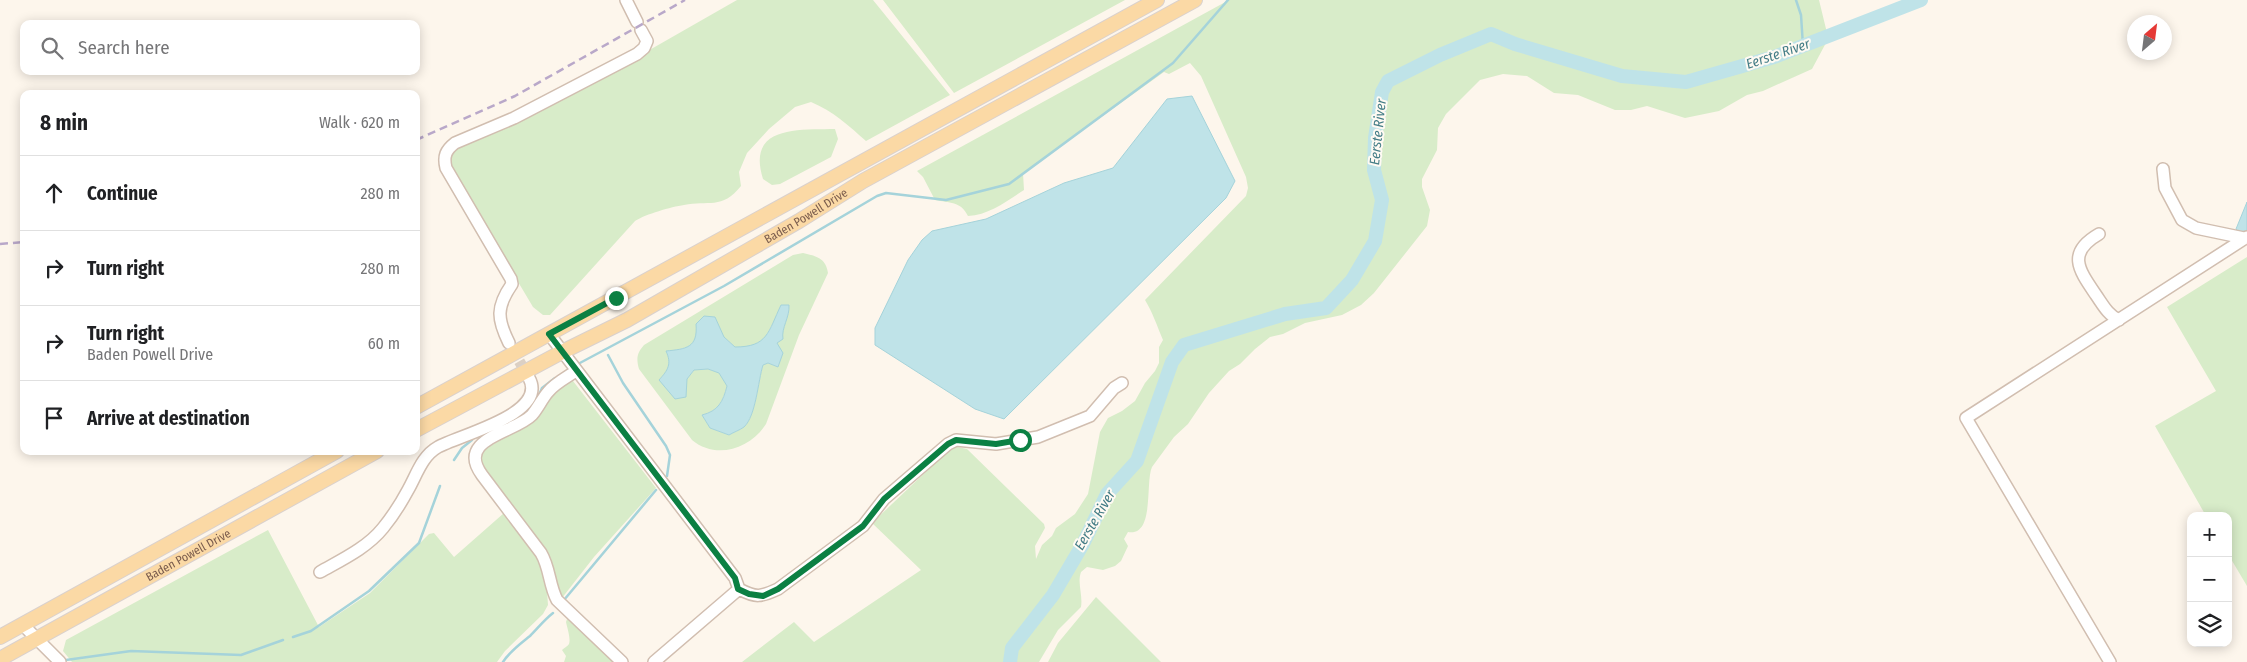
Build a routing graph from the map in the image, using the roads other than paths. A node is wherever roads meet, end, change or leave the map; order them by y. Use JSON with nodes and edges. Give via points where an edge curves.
{"nodes":[{"id":1,"x":626,"y":0,"type":"edge"},
{"id":2,"x":1157,"y":0,"type":"edge"},
{"id":3,"x":1195,"y":0,"type":"edge"},
{"id":4,"x":2163,"y":169,"type":"dead end"},
{"id":5,"x":2098,"y":234,"type":"dead end"},
{"id":6,"x":2245,"y":238,"type":"edge"},
{"id":7,"x":2119,"y":320,"type":"junction"},
{"id":8,"x":549,"y":334,"type":"junction"},
{"id":9,"x":509,"y":343,"type":"tunnel mouth"},
{"id":10,"x":562,"y":352,"type":"junction"},
{"id":11,"x":576,"y":371,"type":"junction"},
{"id":12,"x":529,"y":378,"type":"tunnel mouth"},
{"id":13,"x":1122,"y":383,"type":"dead end"},
{"id":14,"x":420,"y":406,"type":"edge"},
{"id":15,"x":420,"y":428,"type":"edge"},
{"id":16,"x":477,"y":430,"type":"junction"},
{"id":17,"x":477,"y":449,"type":"junction"},
{"id":18,"x":330,"y":455,"type":"edge"},
{"id":19,"x":370,"y":455,"type":"edge"},
{"id":20,"x":320,"y":572,"type":"dead end"},
{"id":21,"x":738,"y":589,"type":"junction"},
{"id":22,"x":23,"y":625,"type":"junction"},
{"id":23,"x":0,"y":637,"type":"edge"},
{"id":24,"x":37,"y":639,"type":"junction"},
{"id":25,"x":0,"y":659,"type":"edge"},
{"id":26,"x":60,"y":662,"type":"edge"},
{"id":27,"x":622,"y":662,"type":"edge"},
{"id":28,"x":654,"y":662,"type":"edge"},
{"id":29,"x":2110,"y":662,"type":"edge"}],
"edges":[{"from":1,"to":9,"type":"street","via":[[647,41],[644,48],[514,118],[456,143],[448,149],[444,159],[446,168],[511,279],[512,284],[500,307],[500,323]]},
{"from":2,"to":8,"type":"main road","name":"Baden Powell Drive"},
{"from":3,"to":10,"type":"main road","name":"Baden Powell Drive","via":[[863,181],[627,320]]},
{"from":4,"to":6,"type":"street","via":[[2165,188],[2182,220],[2196,228]]},
{"from":5,"to":7,"type":"street","via":[[2080,251],[2080,270],[2108,312]]},
{"from":6,"to":7,"type":"street"},
{"from":7,"to":29,"type":"street","via":[[1966,418]]},
{"from":8,"to":10,"type":"street"},
{"from":8,"to":14,"type":"main road","name":"Baden Powell Drive"},
{"from":10,"to":11,"type":"street"},
{"from":10,"to":15,"type":"main road","name":"Baden Powell Drive"},
{"from":11,"to":17,"type":"street","via":[[548,391],[532,415],[485,441]]},
{"from":11,"to":21,"type":"street","via":[[735,578]]},
{"from":12,"to":16,"type":"street","via":[[531,394],[522,407],[507,418]]},
{"from":13,"to":21,"type":"street","via":[[1090,416],[1038,437],[996,444],[956,440],[884,499],[863,526],[778,589],[763,596]]},
{"from":16,"to":17,"type":"street"},
{"from":16,"to":20,"type":"street","via":[[428,454],[381,530],[352,554]]},
{"from":17,"to":27,"type":"street","via":[[474,456],[478,470],[541,553],[557,600]]},
{"from":18,"to":22,"type":"main road","name":"Baden Powell Drive"},
{"from":19,"to":24,"type":"main road","name":"Baden Powell Drive"},
{"from":21,"to":28,"type":"street"},
{"from":22,"to":23,"type":"main road","name":"Baden Powell Drive"},
{"from":22,"to":24,"type":"street"},
{"from":24,"to":25,"type":"main road","name":"Baden Powell Drive"},
{"from":24,"to":26,"type":"street"}]}
